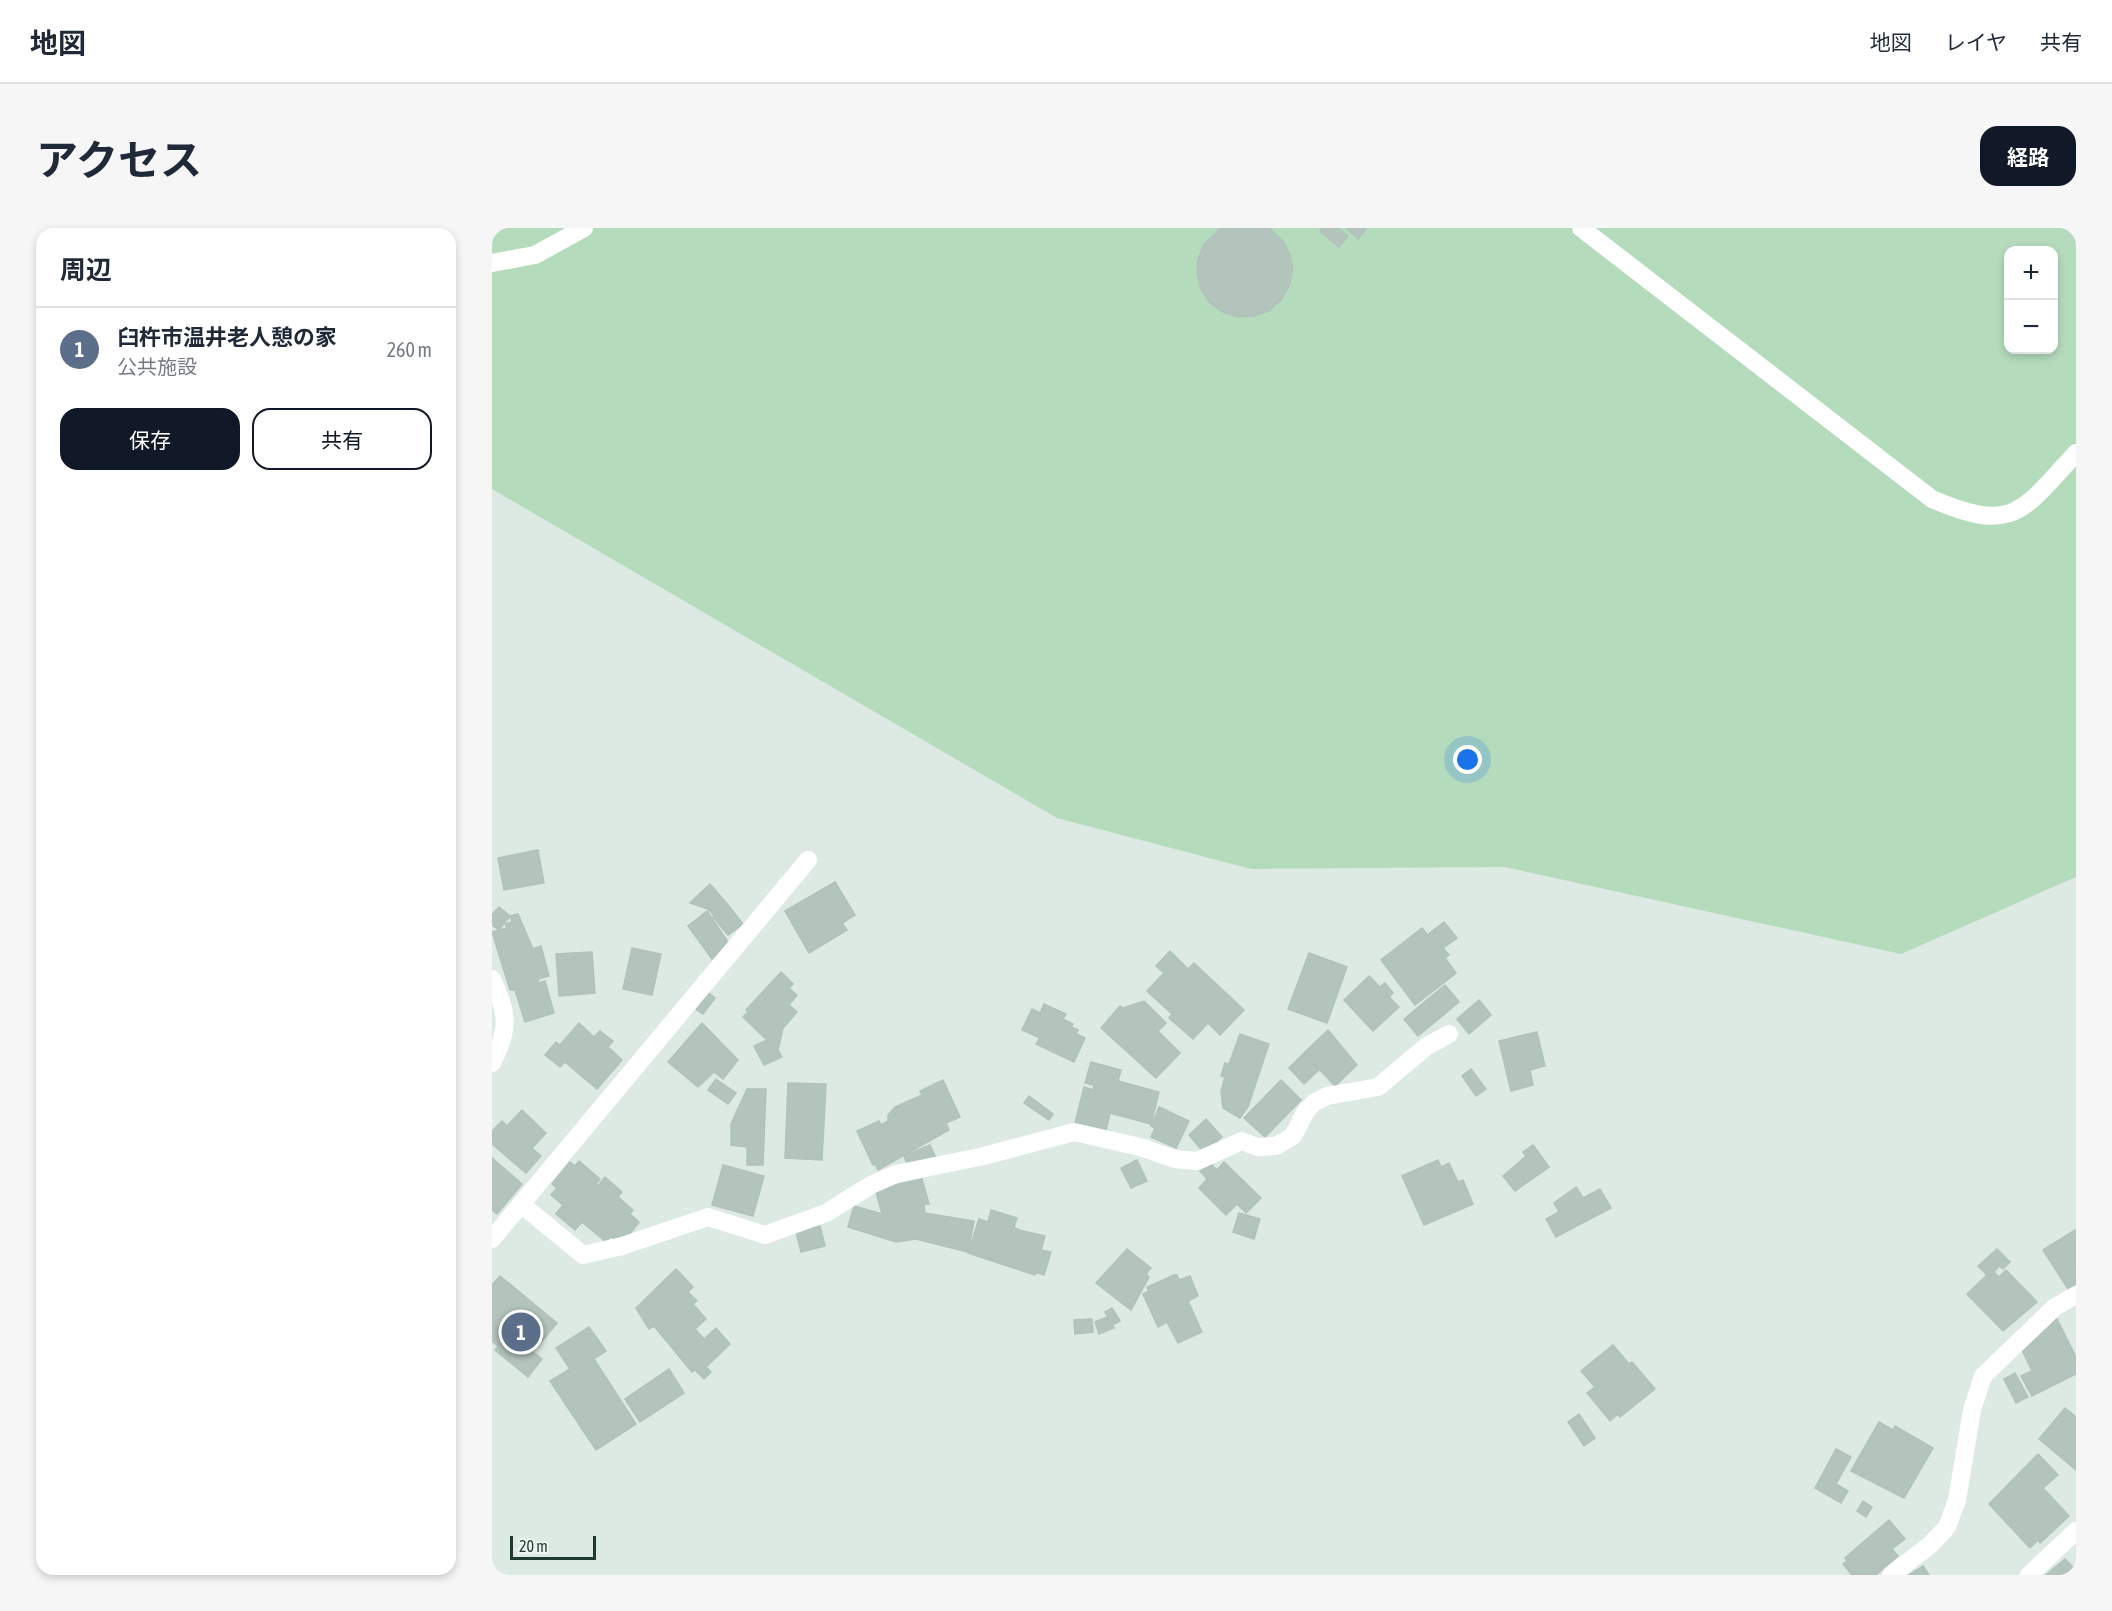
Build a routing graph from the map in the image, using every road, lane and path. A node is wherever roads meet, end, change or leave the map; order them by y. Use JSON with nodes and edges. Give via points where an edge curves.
{"nodes":[{"id":1,"x":584,"y":228,"type":"edge"},
{"id":2,"x":1581,"y":228,"type":"edge"},
{"id":3,"x":492,"y":263,"type":"edge"},
{"id":4,"x":2076,"y":453,"type":"edge"},
{"id":5,"x":808,"y":860,"type":"dead end"},
{"id":6,"x":492,"y":979,"type":"edge"},
{"id":7,"x":1449,"y":1034,"type":"dead end"},
{"id":8,"x":492,"y":1063,"type":"edge"},
{"id":9,"x":521,"y":1204,"type":"junction"},
{"id":10,"x":492,"y":1239,"type":"edge"},
{"id":11,"x":2076,"y":1295,"type":"edge"},
{"id":12,"x":2076,"y":1531,"type":"edge"},
{"id":13,"x":1891,"y":1575,"type":"edge"},
{"id":14,"x":2029,"y":1575,"type":"edge"}],
"edges":[{"from":1,"to":3,"type":"street","via":[[536,255]]},
{"from":2,"to":4,"type":"street","via":[[1932,499],[1966,513],[1993,517],[2015,512],[2032,501]]},
{"from":5,"to":9,"type":"street"},
{"from":6,"to":8,"type":"street","via":[[504,1007],[505,1038]]},
{"from":7,"to":9,"type":"street","via":[[1427,1046],[1378,1087],[1327,1096],[1315,1102],[1293,1136],[1276,1146],[1257,1147],[1242,1141],[1197,1161],[1175,1160],[1140,1147],[1074,1132],[896,1174],[826,1213],[765,1235],[708,1217],[583,1255]]},
{"from":9,"to":10,"type":"street"},
{"from":11,"to":13,"type":"street","via":[[2055,1307],[1983,1376],[1972,1410],[1957,1500],[1947,1527]]},
{"from":12,"to":14,"type":"street"}]}
